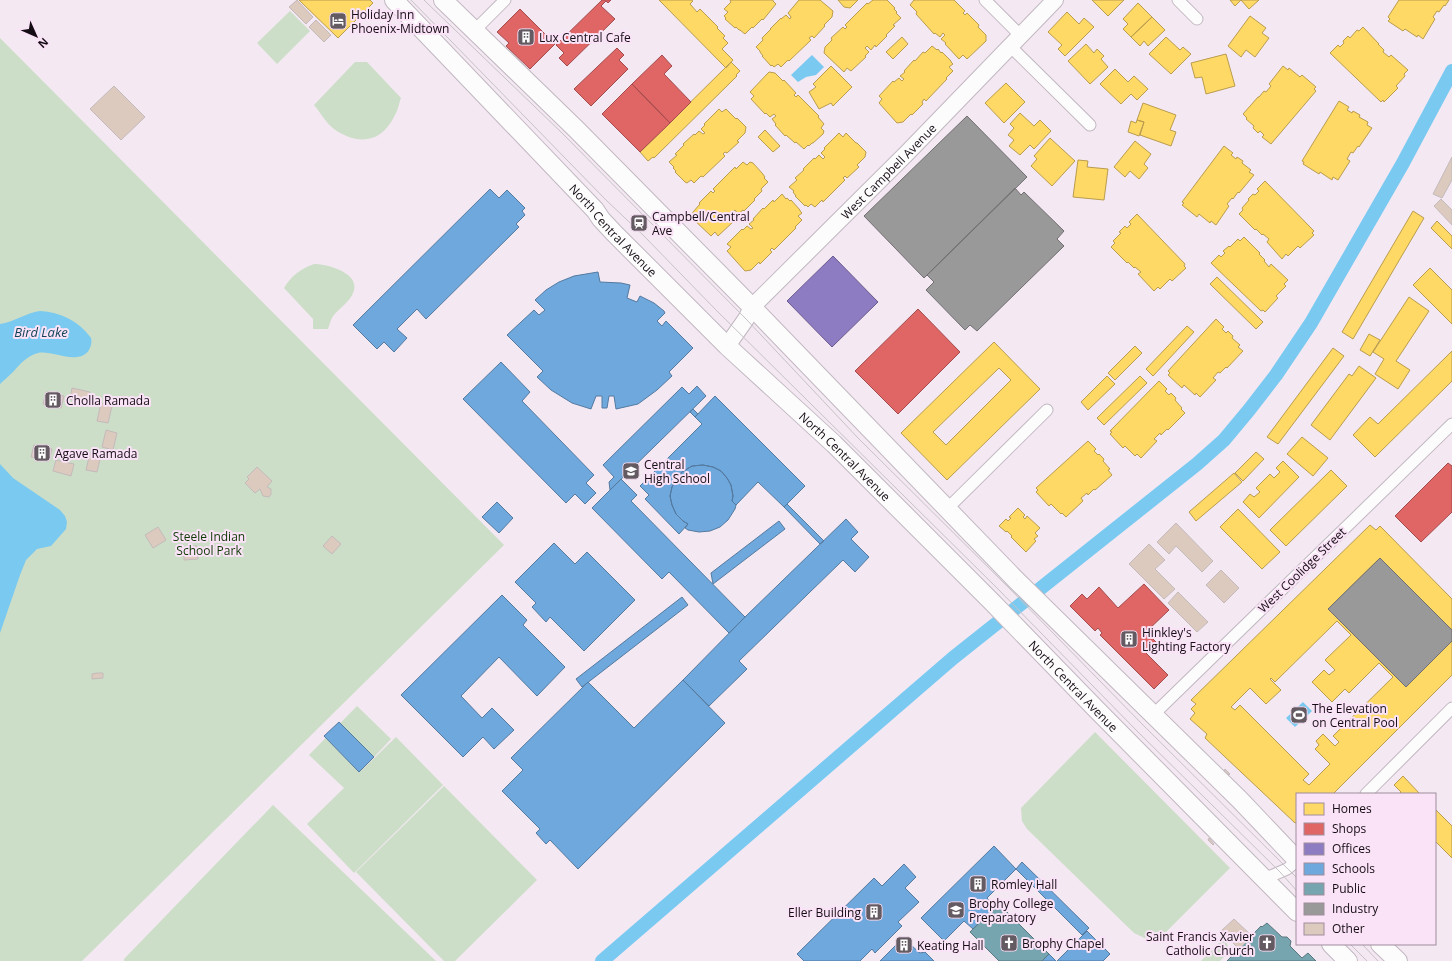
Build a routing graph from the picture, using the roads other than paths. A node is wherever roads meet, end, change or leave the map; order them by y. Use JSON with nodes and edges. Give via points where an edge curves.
{"nodes":[{"id":1,"x":394,"y":0,"type":"edge"},
{"id":2,"x":443,"y":0,"type":"edge"},
{"id":3,"x":505,"y":0,"type":"edge"},
{"id":4,"x":985,"y":0,"type":"edge"},
{"id":5,"x":1055,"y":0,"type":"edge"},
{"id":6,"x":1178,"y":0,"type":"edge"},
{"id":7,"x":1197,"y":19,"type":"dead end"},
{"id":8,"x":474,"y":31,"type":"junction"},
{"id":9,"x":1015,"y":41,"type":"junction"},
{"id":10,"x":1090,"y":125,"type":"dead end"},
{"id":11,"x":752,"y":307,"type":"junction"},
{"id":12,"x":727,"y":346,"type":"junction"},
{"id":13,"x":1047,"y":410,"type":"dead end"},
{"id":14,"x":1452,"y":424,"type":"edge"},
{"id":15,"x":947,"y":509,"type":"junction"},
{"id":16,"x":1452,"y":708,"type":"edge"},
{"id":17,"x":1153,"y":715,"type":"junction"},
{"id":18,"x":1367,"y":793,"type":"edge"},
{"id":19,"x":1296,"y":859,"type":"edge"},
{"id":20,"x":1296,"y":861,"type":"edge"},
{"id":21,"x":1264,"y":879,"type":"junction"},
{"id":22,"x":1296,"y":911,"type":"edge"},
{"id":23,"x":1332,"y":945,"type":"edge"},
{"id":24,"x":1381,"y":945,"type":"edge"},
{"id":25,"x":1348,"y":961,"type":"edge"},
{"id":26,"x":1398,"y":961,"type":"edge"}],
"edges":[{"from":1,"to":12,"type":"main road","name":"North Central Avenue","via":[[601,219]]},
{"from":2,"to":8,"type":"main road"},
{"from":3,"to":8,"type":"street"},
{"from":4,"to":9,"type":"street"},
{"from":5,"to":9,"type":"street","name":"West Campbell Avenue"},
{"from":6,"to":7,"type":"street"},
{"from":8,"to":11,"type":"main road","via":[[576,129]]},
{"from":9,"to":10,"type":"street"},
{"from":9,"to":11,"type":"street","name":"West Campbell Avenue"},
{"from":11,"to":12,"type":"street","name":"West Campbell Avenue"},
{"from":11,"to":15,"type":"main road"},
{"from":12,"to":21,"type":"main road","name":"North Central Avenue","via":[[834,444]]},
{"from":13,"to":15,"type":"street"},
{"from":14,"to":17,"type":"street","name":"West Coolidge Street"},
{"from":15,"to":17,"type":"main road"},
{"from":16,"to":18,"type":"street"},
{"from":17,"to":19,"type":"main road"},
{"from":20,"to":21,"type":"street","via":[[1287,869]]},
{"from":21,"to":22,"type":"main road","name":"North Central Avenue"},
{"from":23,"to":25,"type":"main road"},
{"from":24,"to":26,"type":"main road"}]}
